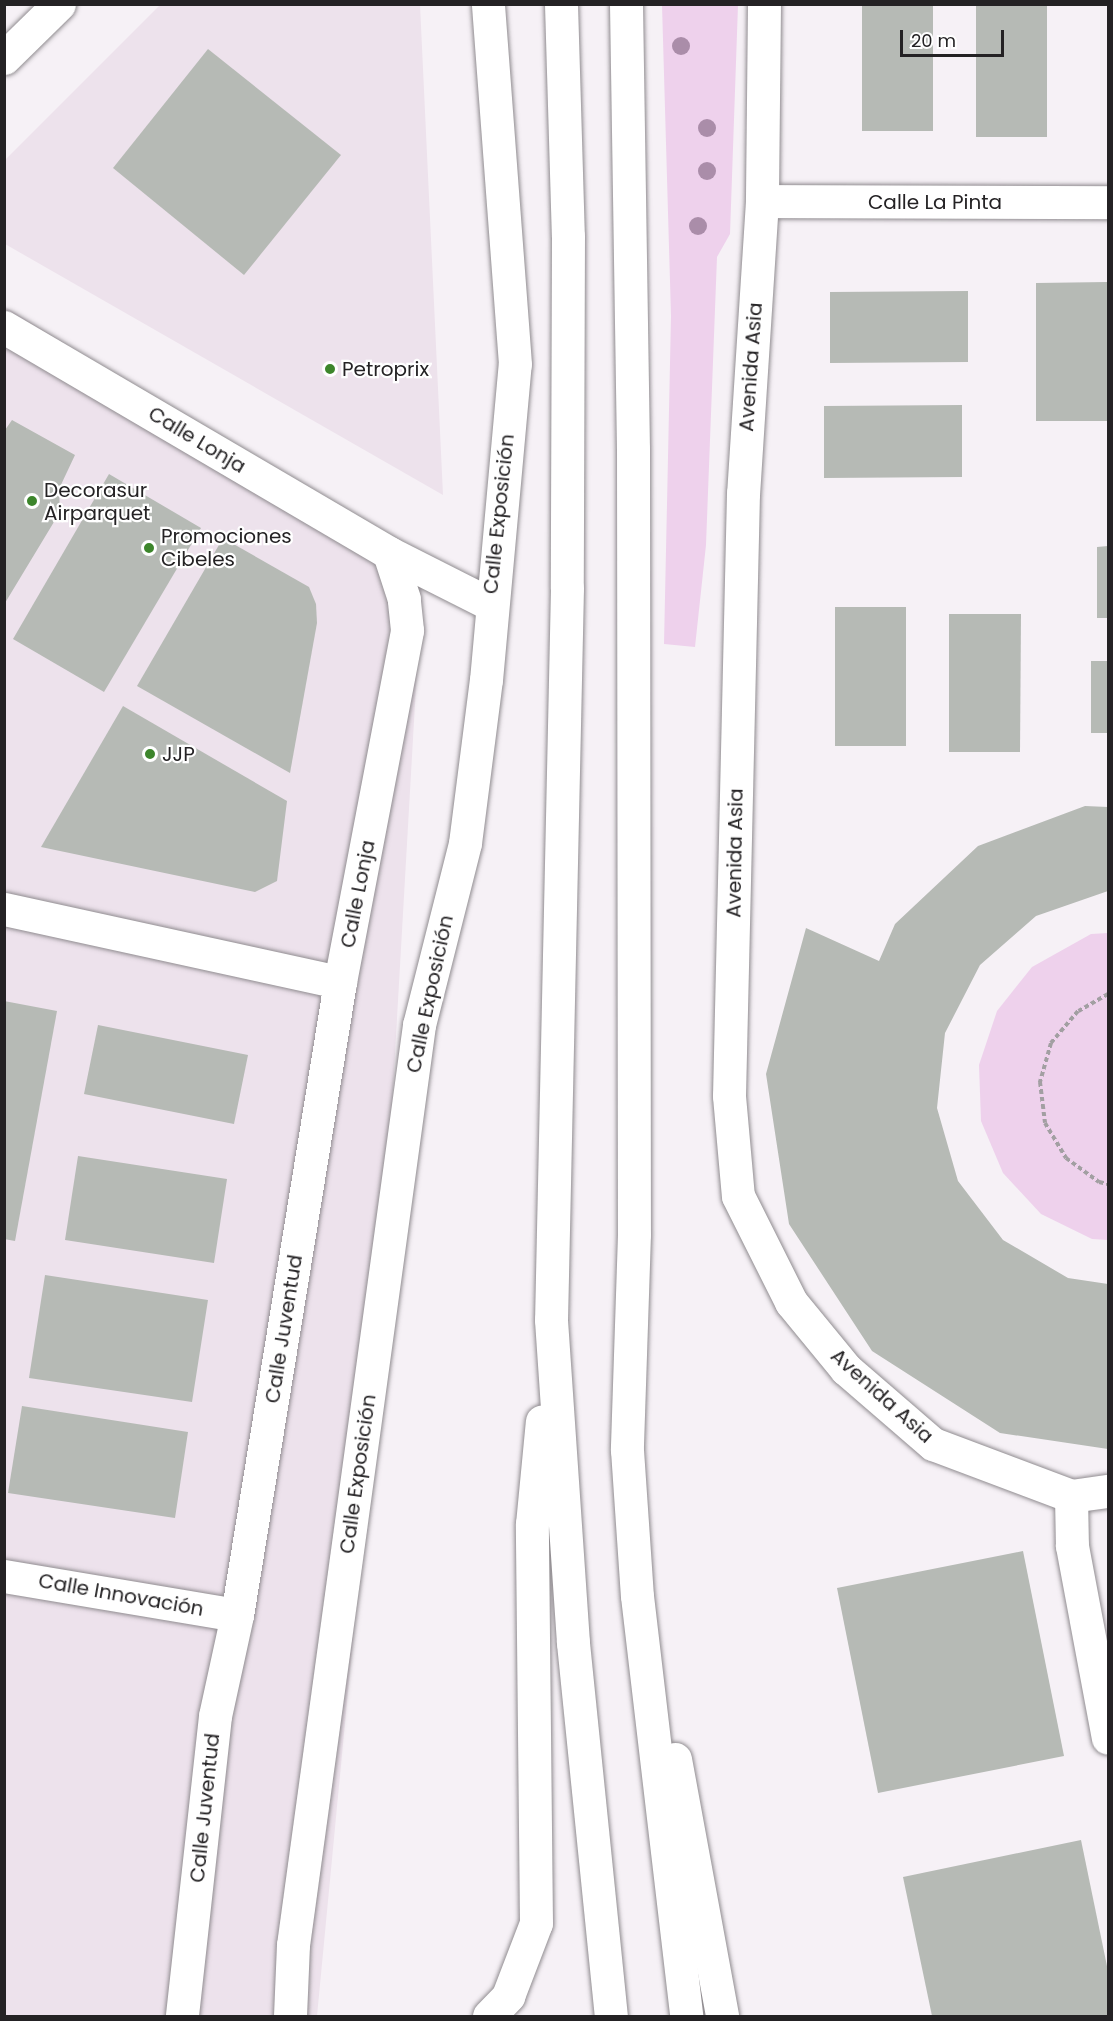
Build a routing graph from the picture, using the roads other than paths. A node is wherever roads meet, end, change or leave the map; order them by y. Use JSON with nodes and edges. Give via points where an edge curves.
{"nodes":[{"id":1,"x":59,"y":4,"type":"edge"},
{"id":2,"x":488,"y":4,"type":"edge"},
{"id":3,"x":561,"y":4,"type":"edge"},
{"id":4,"x":626,"y":4,"type":"edge"},
{"id":5,"x":764,"y":4,"type":"edge"},
{"id":6,"x":4,"y":58,"type":"edge"},
{"id":7,"x":762,"y":201,"type":"junction"},
{"id":8,"x":1108,"y":202,"type":"edge"},
{"id":9,"x":4,"y":327,"type":"edge"},
{"id":10,"x":389,"y":553,"type":"junction"},
{"id":11,"x":461,"y":590,"type":"junction"},
{"id":12,"x":490,"y":604,"type":"junction"},
{"id":13,"x":407,"y":630,"type":"junction"},
{"id":14,"x":4,"y":909,"type":"edge"},
{"id":15,"x":340,"y":982,"type":"junction"},
{"id":16,"x":551,"y":1320,"type":"junction"},
{"id":17,"x":1108,"y":1491,"type":"edge"},
{"id":18,"x":1071,"y":1496,"type":"junction"},
{"id":19,"x":4,"y":1576,"type":"edge"},
{"id":20,"x":637,"y":1596,"type":"junction"},
{"id":21,"x":237,"y":1615,"type":"junction"},
{"id":22,"x":1108,"y":1738,"type":"edge"},
{"id":23,"x":723,"y":2009,"type":"edge"},
{"id":24,"x":182,"y":2016,"type":"edge"},
{"id":25,"x":290,"y":2016,"type":"edge"},
{"id":26,"x":489,"y":2016,"type":"edge"},
{"id":27,"x":611,"y":2016,"type":"edge"},
{"id":28,"x":686,"y":2016,"type":"edge"}],
"edges":[{"from":1,"to":6,"type":"street"},
{"from":2,"to":12,"type":"street","name":"Calle Exposición","via":[[515,364]]},
{"from":3,"to":16,"type":"street","via":[[568,236],[567,588]]},
{"from":4,"to":20,"type":"street","via":[[633,449],[634,1115],[627,1450]]},
{"from":5,"to":7,"type":"street","name":"Avenida Asia"},
{"from":7,"to":8,"type":"street","name":"Calle La Pinta"},
{"from":7,"to":18,"type":"street","name":"Avenida Asia","via":[[743,505],[729,1096],[738,1196],[791,1302],[846,1369],[933,1444]]},
{"from":9,"to":10,"type":"street","name":"Calle Lonja"},
{"from":10,"to":11,"type":"street","name":"Calle Lonja"},
{"from":10,"to":13,"type":"street","name":"Calle Lonja","via":[[404,599]]},
{"from":11,"to":12,"type":"street","name":"Calle Lonja"},
{"from":11,"to":13,"type":"street","name":"Calle Lonja","via":[[449,591],[432,602],[416,615]]},
{"from":12,"to":25,"type":"street","name":"Calle Exposición","via":[[486,680],[465,843],[419,1025],[293,1945]]},
{"from":13,"to":15,"type":"street","name":"Calle Lonja"},
{"from":14,"to":15,"type":"street"},
{"from":15,"to":21,"type":"street","name":"Calle Juventud"},
{"from":16,"to":26,"type":"street","via":[[532,1524],[536,1923],[508,1996]]},
{"from":16,"to":27,"type":"street","via":[[573,1643]]},
{"from":17,"to":18,"type":"street","name":"Avenida Asia"},
{"from":18,"to":22,"type":"street","via":[[1072,1546]]},
{"from":19,"to":21,"type":"street","name":"Calle Innovación"},
{"from":20,"to":23,"type":"street","via":[[691,1832]]},
{"from":20,"to":28,"type":"street"},
{"from":21,"to":24,"type":"street","name":"Calle Juventud","via":[[216,1716]]}]}
